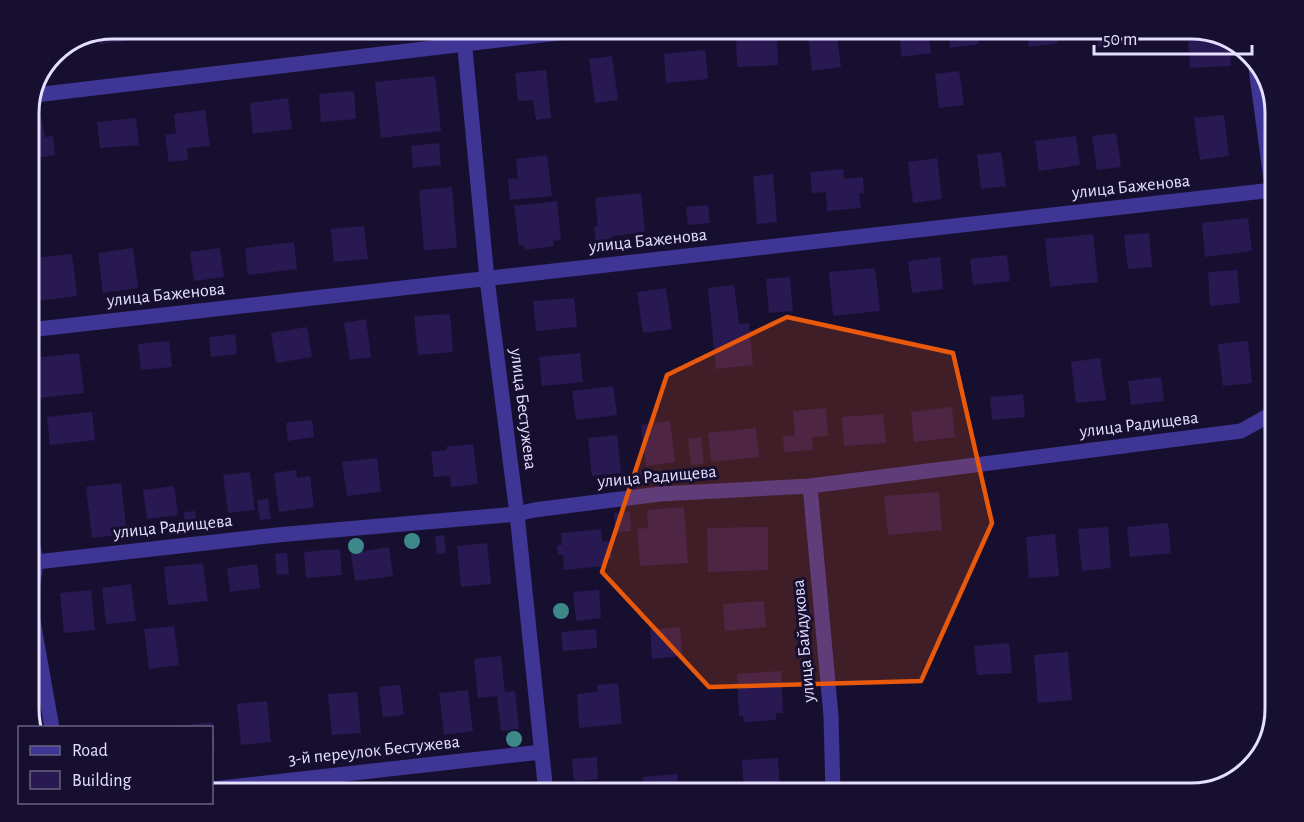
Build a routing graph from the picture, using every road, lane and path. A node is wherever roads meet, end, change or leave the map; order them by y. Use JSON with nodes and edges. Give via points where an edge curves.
{"nodes":[{"id":1,"x":464,"y":39,"type":"edge"},
{"id":2,"x":513,"y":39,"type":"edge"},
{"id":3,"x":465,"y":45,"type":"junction"},
{"id":4,"x":1258,"y":82,"type":"edge"},
{"id":5,"x":42,"y":94,"type":"edge"},
{"id":6,"x":1265,"y":133,"type":"edge"},
{"id":7,"x":1265,"y":191,"type":"edge"},
{"id":8,"x":487,"y":279,"type":"junction"},
{"id":9,"x":39,"y":329,"type":"edge"},
{"id":10,"x":1265,"y":418,"type":"edge"},
{"id":11,"x":810,"y":486,"type":"junction"},
{"id":12,"x":517,"y":514,"type":"junction"},
{"id":13,"x":39,"y":562,"type":"edge"},
{"id":14,"x":39,"y":654,"type":"edge"},
{"id":15,"x":52,"y":726,"type":"edge"},
{"id":16,"x":541,"y":752,"type":"junction"},
{"id":17,"x":265,"y":783,"type":"edge"},
{"id":18,"x":545,"y":783,"type":"edge"},
{"id":19,"x":833,"y":783,"type":"edge"}],
"edges":[{"from":1,"to":3,"type":"street","name":"улица Бестужева"},
{"from":2,"to":3,"type":"street"},
{"from":3,"to":5,"type":"street"},
{"from":3,"to":8,"type":"street","name":"улица Бестужева"},
{"from":4,"to":6,"type":"street"},
{"from":7,"to":8,"type":"street","name":"улица Баженова"},
{"from":8,"to":9,"type":"street","name":"улица Баженова"},
{"from":8,"to":12,"type":"street","name":"улица Бестужева"},
{"from":10,"to":11,"type":"street","name":"улица Радищева","via":[[1241,432]]},
{"from":11,"to":12,"type":"street","name":"улица Радищева","via":[[660,494]]},
{"from":11,"to":19,"type":"street","name":"улица Байдукова","via":[[831,716]]},
{"from":12,"to":13,"type":"street","name":"улица Радищева"},
{"from":12,"to":16,"type":"street","name":"улица Бестужева"},
{"from":14,"to":15,"type":"street"},
{"from":16,"to":17,"type":"street","name":"3-й переулок Бестужева"},
{"from":16,"to":18,"type":"street","name":"улица Бестужева"}]}
